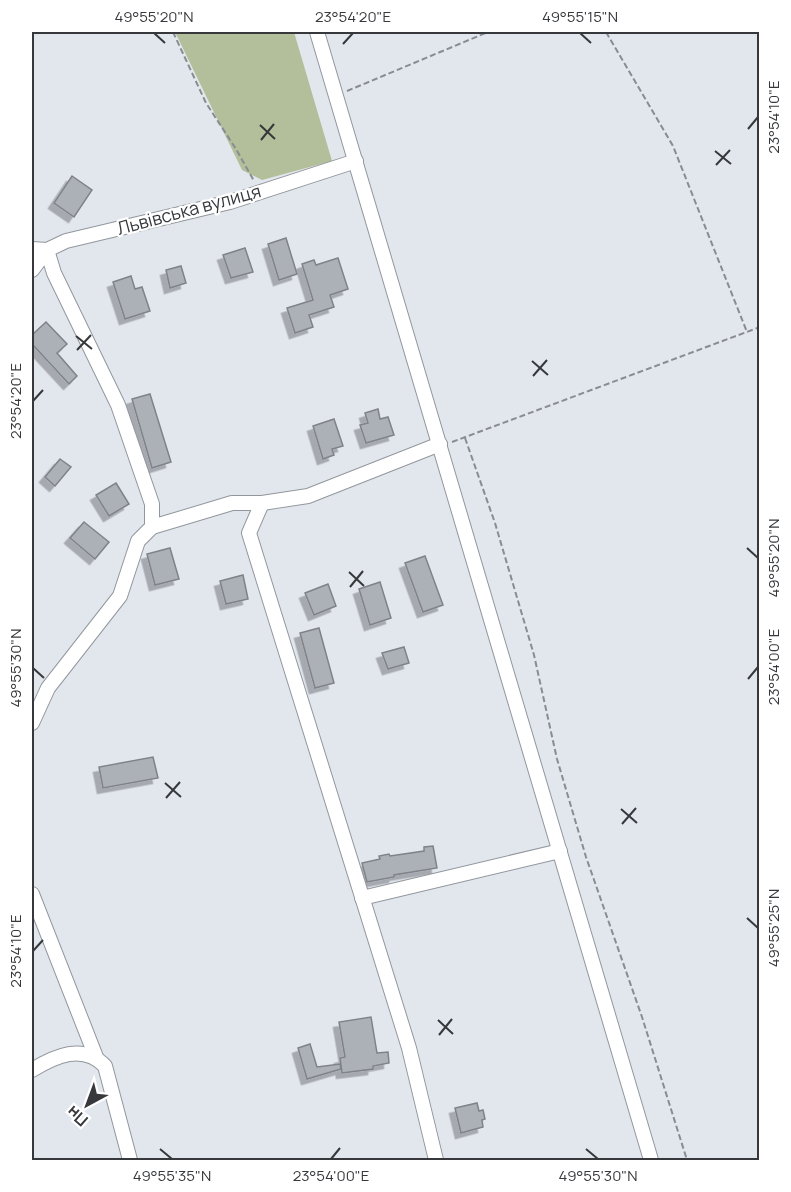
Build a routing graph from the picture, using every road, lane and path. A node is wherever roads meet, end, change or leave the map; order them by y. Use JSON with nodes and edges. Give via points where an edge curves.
{"nodes":[{"id":1,"x":173,"y":32,"type":"edge"},
{"id":2,"x":317,"y":32,"type":"edge"},
{"id":3,"x":488,"y":32,"type":"edge"},
{"id":4,"x":606,"y":32,"type":"edge"},
{"id":5,"x":336,"y":94,"type":"junction"},
{"id":6,"x":356,"y":161,"type":"junction"},
{"id":7,"x":260,"y":192,"type":"junction"},
{"id":8,"x":32,"y":249,"type":"edge"},
{"id":9,"x":46,"y":249,"type":"junction"},
{"id":10,"x":32,"y":270,"type":"edge"},
{"id":11,"x":759,"y":327,"type":"edge"},
{"id":12,"x":747,"y":332,"type":"junction"},
{"id":13,"x":465,"y":438,"type":"junction"},
{"id":14,"x":440,"y":444,"type":"junction"},
{"id":15,"x":261,"y":503,"type":"junction"},
{"id":16,"x":152,"y":527,"type":"junction"},
{"id":17,"x":32,"y":723,"type":"edge"},
{"id":18,"x":560,"y":851,"type":"junction"},
{"id":19,"x":32,"y":894,"type":"edge"},
{"id":20,"x":362,"y":898,"type":"junction"},
{"id":21,"x":96,"y":1057,"type":"junction"},
{"id":22,"x":32,"y":1070,"type":"edge"},
{"id":23,"x":130,"y":1161,"type":"edge"},
{"id":24,"x":436,"y":1161,"type":"edge"},
{"id":25,"x":651,"y":1161,"type":"edge"},
{"id":26,"x":687,"y":1161,"type":"edge"}],
"edges":[{"from":1,"to":7,"type":"path","via":[[206,103]]},
{"from":2,"to":5,"type":"street"},
{"from":3,"to":5,"type":"path"},
{"from":4,"to":12,"type":"path","via":[[673,146]]},
{"from":5,"to":6,"type":"street"},
{"from":6,"to":7,"type":"street","name":"Львівська вулиця"},
{"from":6,"to":14,"type":"street"},
{"from":7,"to":9,"type":"street","name":"Львівська вулиця"},
{"from":8,"to":9,"type":"street","name":"Львівська вулиця"},
{"from":9,"to":10,"type":"street"},
{"from":9,"to":16,"type":"street","via":[[118,405],[152,504]]},
{"from":11,"to":12,"type":"path"},
{"from":12,"to":13,"type":"path"},
{"from":13,"to":14,"type":"path"},
{"from":13,"to":26,"type":"path","via":[[534,655],[557,759],[586,857]]},
{"from":14,"to":15,"type":"street","via":[[309,496]]},
{"from":14,"to":18,"type":"street"},
{"from":15,"to":16,"type":"street","via":[[232,502]]},
{"from":15,"to":20,"type":"street","via":[[249,533]]},
{"from":16,"to":17,"type":"street","via":[[138,542],[120,596],[48,688]]},
{"from":18,"to":20,"type":"street"},
{"from":18,"to":25,"type":"street"},
{"from":19,"to":21,"type":"street"},
{"from":20,"to":24,"type":"street","via":[[409,1048]]},
{"from":21,"to":22,"type":"street","via":[[85,1053],[51,1059]]},
{"from":21,"to":23,"type":"street","via":[[105,1066]]}]}
